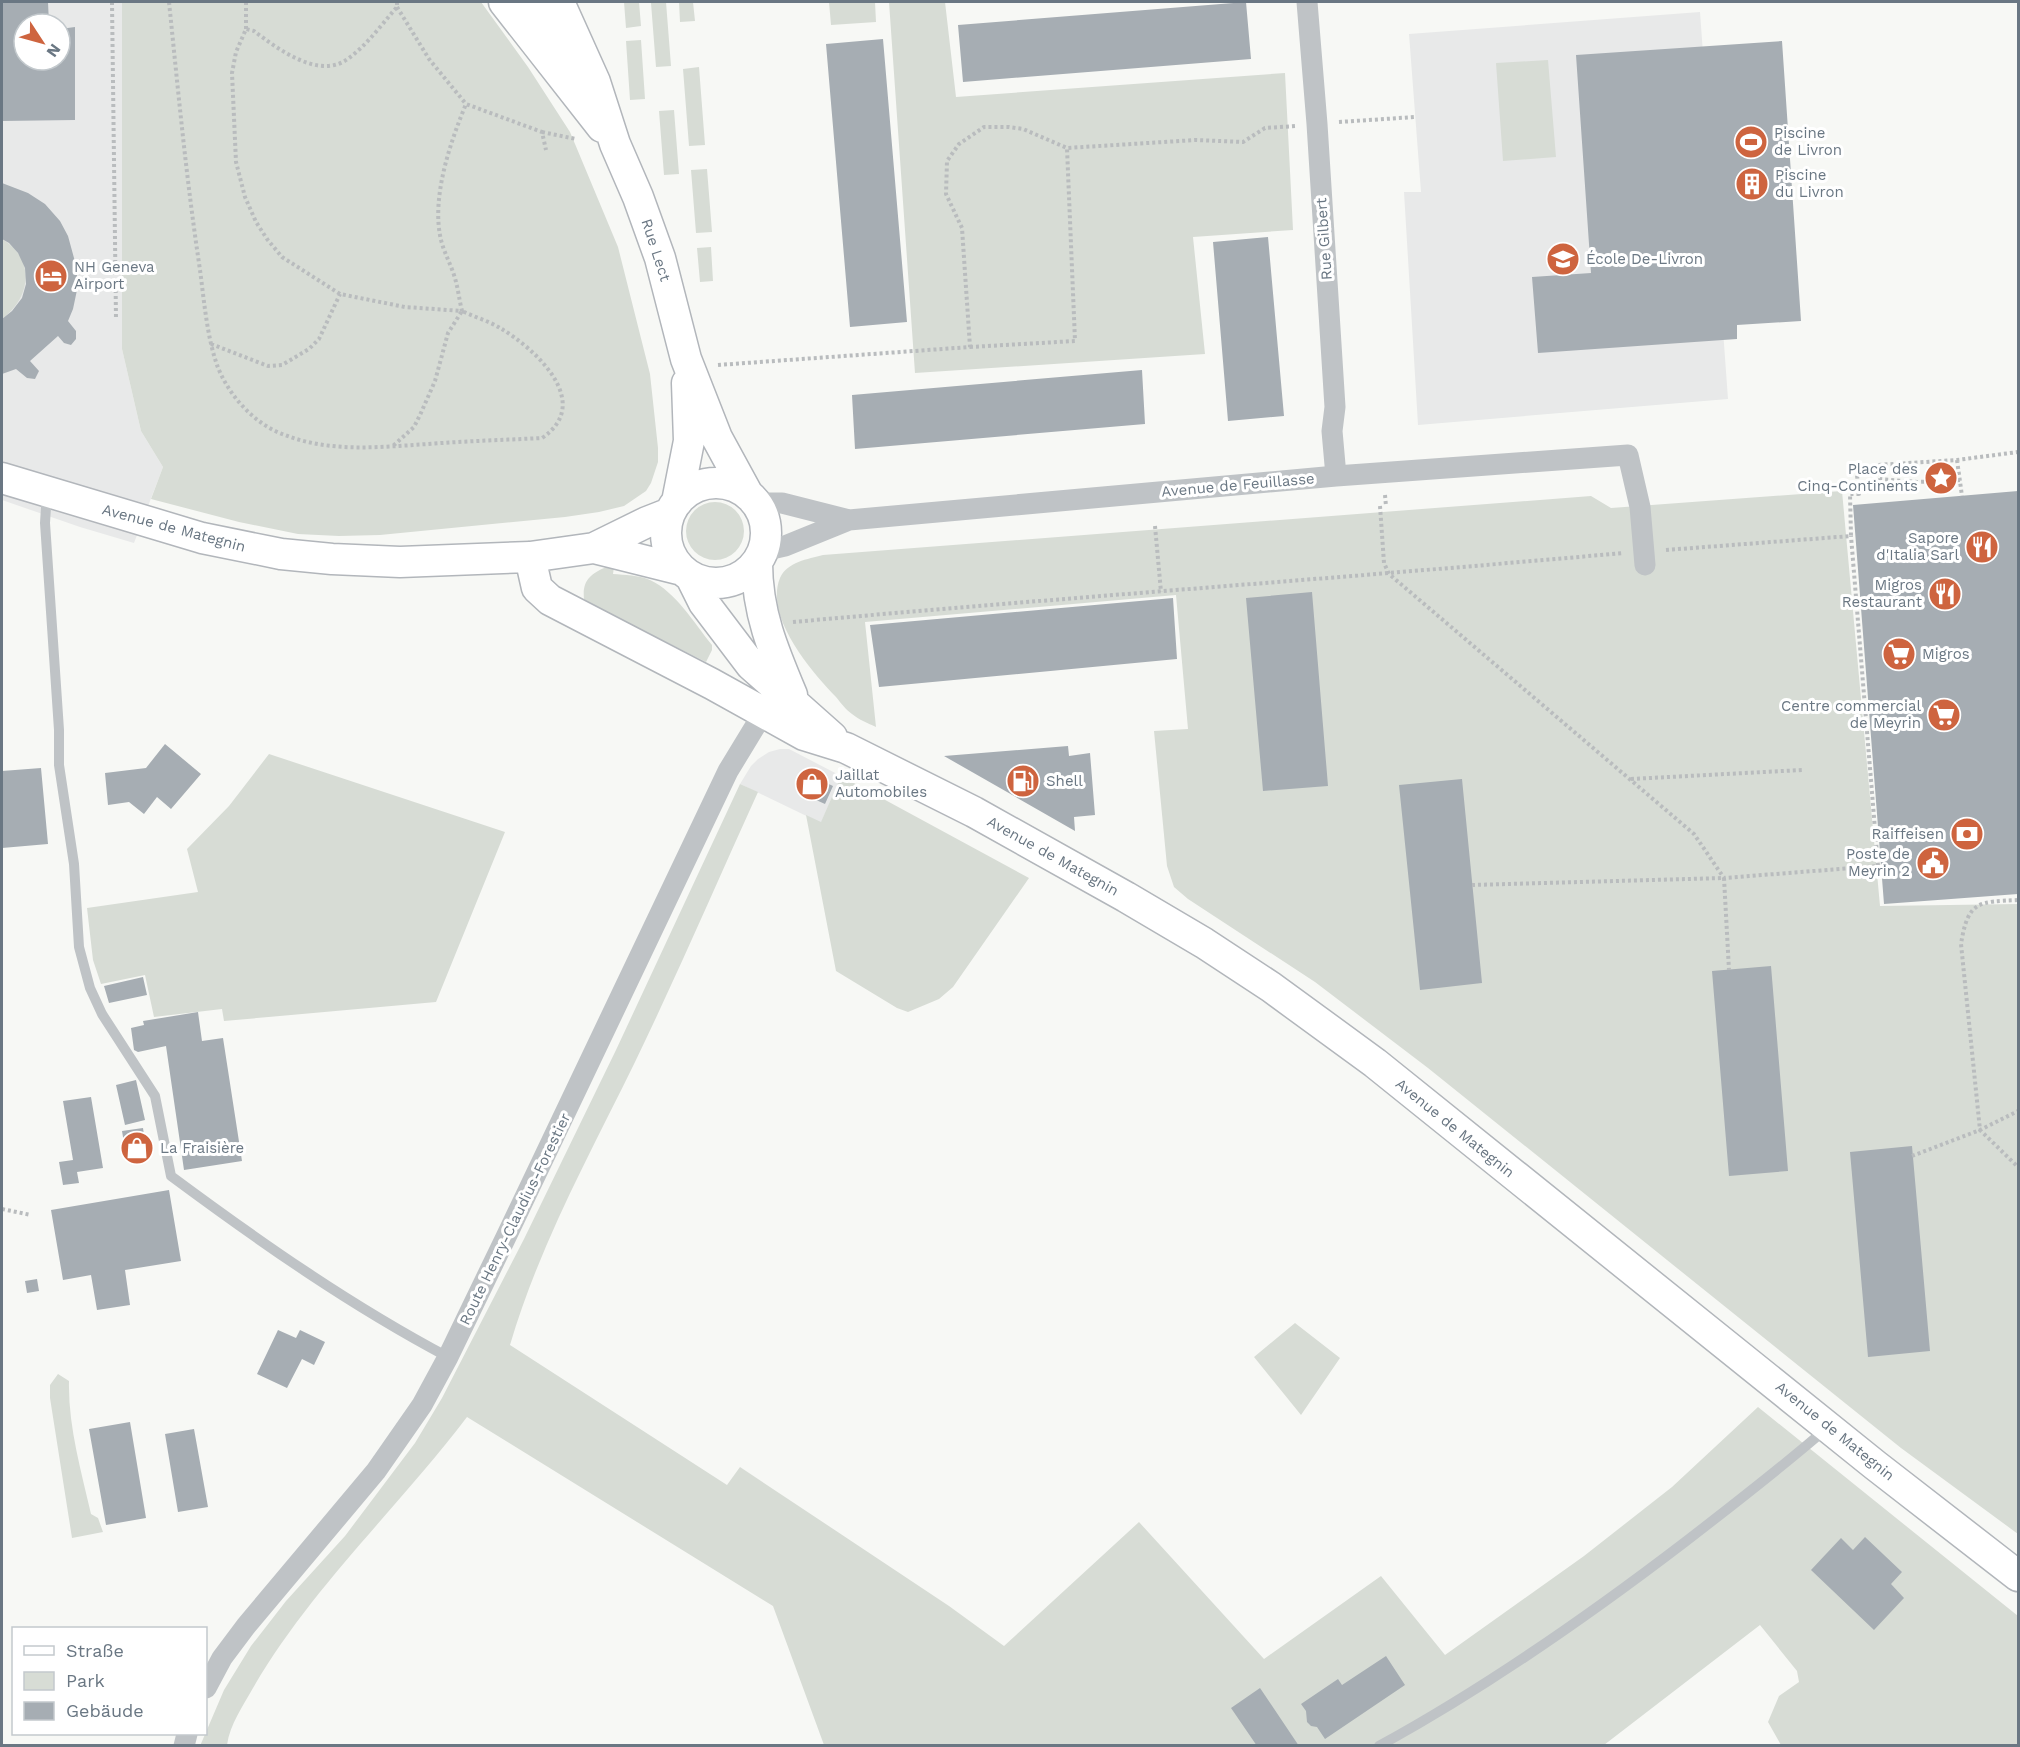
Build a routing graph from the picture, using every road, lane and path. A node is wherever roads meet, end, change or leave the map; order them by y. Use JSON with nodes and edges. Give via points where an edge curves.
{"nodes":[{"id":1,"x":112,"y":2,"type":"edge"},
{"id":2,"x":169,"y":2,"type":"edge"},
{"id":3,"x":246,"y":2,"type":"edge"},
{"id":4,"x":504,"y":2,"type":"edge"},
{"id":5,"x":534,"y":2,"type":"edge"},
{"id":6,"x":559,"y":2,"type":"edge"},
{"id":7,"x":1307,"y":2,"type":"edge"},
{"id":8,"x":397,"y":4,"type":"edge"},
{"id":9,"x":246,"y":29,"type":"junction"},
{"id":10,"x":466,"y":104,"type":"junction"},
{"id":11,"x":1415,"y":117,"type":"dead end"},
{"id":12,"x":1338,"y":122,"type":"dead end"},
{"id":13,"x":1296,"y":126,"type":"dead end"},
{"id":14,"x":542,"y":132,"type":"junction"},
{"id":15,"x":583,"y":140,"type":"dead end"},
{"id":16,"x":615,"y":144,"type":"junction"},
{"id":17,"x":1067,"y":148,"type":"junction"},
{"id":18,"x":546,"y":150,"type":"dead end"},
{"id":19,"x":340,"y":294,"type":"junction"},
{"id":20,"x":462,"y":311,"type":"junction"},
{"id":21,"x":116,"y":319,"type":"dead end"},
{"id":22,"x":211,"y":345,"type":"junction"},
{"id":23,"x":970,"y":347,"type":"junction"},
{"id":24,"x":686,"y":359,"type":"junction"},
{"id":25,"x":717,"y":366,"type":"dead end"},
{"id":26,"x":393,"y":446,"type":"junction"},
{"id":27,"x":2019,"y":452,"type":"edge"},
{"id":28,"x":1957,"y":460,"type":"junction"},
{"id":29,"x":1336,"y":476,"type":"junction"},
{"id":30,"x":2,"y":478,"type":"edge"},
{"id":31,"x":1960,"y":480,"type":"junction"},
{"id":32,"x":47,"y":492,"type":"junction"},
{"id":33,"x":1962,"y":496,"type":"dead end"},
{"id":34,"x":752,"y":498,"type":"junction"},
{"id":35,"x":1380,"y":506,"type":"dead end"},
{"id":36,"x":673,"y":507,"type":"junction"},
{"id":37,"x":849,"y":520,"type":"junction"},
{"id":38,"x":1155,"y":526,"type":"dead end"},
{"id":39,"x":1851,"y":536,"type":"dead end"},
{"id":40,"x":594,"y":548,"type":"junction"},
{"id":41,"x":530,"y":557,"type":"junction"},
{"id":42,"x":760,"y":557,"type":"junction"},
{"id":43,"x":1645,"y":565,"type":"dead end"},
{"id":44,"x":686,"y":574,"type":"junction"},
{"id":45,"x":1389,"y":574,"type":"junction"},
{"id":46,"x":1161,"y":592,"type":"junction"},
{"id":47,"x":791,"y":622,"type":"dead end"},
{"id":48,"x":795,"y":702,"type":"junction"},
{"id":49,"x":762,"y":711,"type":"junction"},
{"id":50,"x":846,"y":748,"type":"junction"},
{"id":51,"x":1802,"y":770,"type":"dead end"},
{"id":52,"x":1630,"y":779,"type":"junction"},
{"id":53,"x":1724,"y":878,"type":"junction"},
{"id":54,"x":1472,"y":885,"type":"dead end"},
{"id":55,"x":2019,"y":900,"type":"edge"},
{"id":56,"x":1729,"y":969,"type":"dead end"},
{"id":57,"x":2019,"y":1111,"type":"edge"},
{"id":58,"x":1980,"y":1130,"type":"junction"},
{"id":59,"x":1912,"y":1156,"type":"dead end"},
{"id":60,"x":2019,"y":1167,"type":"edge"},
{"id":61,"x":2,"y":1209,"type":"edge"},
{"id":62,"x":31,"y":1215,"type":"dead end"},
{"id":63,"x":448,"y":1357,"type":"junction"},
{"id":64,"x":1829,"y":1426,"type":"junction"},
{"id":65,"x":2019,"y":1576,"type":"edge"},
{"id":66,"x":207,"y":1686,"type":"edge"},
{"id":67,"x":1379,"y":1746,"type":"edge"}],
"edges":[{"from":1,"to":21,"type":"path"},
{"from":2,"to":22,"type":"path"},
{"from":3,"to":9,"type":"path"},
{"from":4,"to":16,"type":"main road","name":"Rue Lect"},
{"from":5,"to":16,"type":"main road","name":"Rue Lect"},
{"from":6,"to":16,"type":"main road","name":"Rue Lect","via":[[595,82]]},
{"from":7,"to":29,"type":"street","name":"Rue Gilbert","via":[[1333,373]]},
{"from":8,"to":9,"type":"path","via":[[348,60],[320,67]]},
{"from":8,"to":10,"type":"path","via":[[429,59]]},
{"from":9,"to":19,"type":"path","via":[[232,73],[236,162],[245,197],[256,222],[282,257]]},
{"from":10,"to":14,"type":"path"},
{"from":10,"to":20,"type":"path","via":[[445,164],[439,217],[441,239]]},
{"from":11,"to":12,"type":"path"},
{"from":13,"to":17,"type":"path","via":[[1265,128],[1243,142],[1196,140]]},
{"from":14,"to":15,"type":"path"},
{"from":14,"to":18,"type":"path"},
{"from":16,"to":24,"type":"main road","name":"Rue Lect","via":[[660,258]]},
{"from":17,"to":23,"type":"path","via":[[1075,341]]},
{"from":17,"to":23,"type":"path","via":[[1023,129],[984,128],[959,144],[947,161],[946,194],[962,228]]},
{"from":19,"to":20,"type":"path","via":[[405,307]]},
{"from":19,"to":22,"type":"path","via":[[319,339],[309,350],[282,365],[268,366]]},
{"from":20,"to":26,"type":"path","via":[[448,333],[435,381],[414,427]]},
{"from":20,"to":26,"type":"path","via":[[500,327],[530,349],[553,374],[562,398],[560,421],[542,438]]},
{"from":22,"to":26,"type":"path","via":[[227,386],[244,409],[283,435],[353,448]]},
{"from":23,"to":25,"type":"path"},
{"from":24,"to":34,"type":"main road","name":"Rue Lect","via":[[717,438]]},
{"from":24,"to":36,"type":"main road","name":"Rue Lect","via":[[689,441]]},
{"from":27,"to":28,"type":"path"},
{"from":28,"to":31,"type":"path"},
{"from":28,"to":31,"type":"path","via":[[1877,465],[1880,479]]},
{"from":29,"to":37,"type":"street","name":"Avenue de Feuillasse"},
{"from":29,"to":43,"type":"street","name":"Avenue de Feuillasse","via":[[1628,455],[1640,507]]},
{"from":30,"to":32,"type":"main road","name":"Avenue de Mategnin"},
{"from":31,"to":33,"type":"path"},
{"from":32,"to":41,"type":"main road","name":"Avenue de Mategnin","via":[[202,538],[280,554],[400,562]]},
{"from":32,"to":63,"type":"lane","via":[[45,523],[59,765],[74,864],[79,947],[102,1014],[155,1096],[171,1176],[350,1301]]},
{"from":34,"to":36,"type":"main road","via":[[736,487],[711,483],[686,493]]},
{"from":34,"to":37,"type":"street","name":"Avenue de Feuillasse"},
{"from":34,"to":42,"type":"main road","via":[[766,526]]},
{"from":35,"to":45,"type":"path","via":[[1384,563]]},
{"from":36,"to":40,"type":"main road","name":"Avenue de Mategnin"},
{"from":36,"to":44,"type":"main road","via":[[666,539],[674,561]]},
{"from":37,"to":42,"type":"street","name":"Avenue de Feuillasse"},
{"from":38,"to":46,"type":"path"},
{"from":39,"to":53,"type":"path","via":[[1878,866]]},
{"from":40,"to":41,"type":"main road","name":"Avenue de Mategnin"},
{"from":40,"to":44,"type":"main road","name":"Avenue de Mategnin"},
{"from":41,"to":49,"type":"main road","name":"Avenue de Mategnin","via":[[537,588],[550,600]]},
{"from":42,"to":44,"type":"main road","via":[[750,571],[732,581],[711,583]]},
{"from":42,"to":48,"type":"main road","name":"Avenue de Mategnin","via":[[757,590],[766,628]]},
{"from":44,"to":48,"type":"main road","name":"Avenue de Mategnin","via":[[736,648]]},
{"from":45,"to":46,"type":"path"},
{"from":45,"to":52,"type":"path"},
{"from":46,"to":47,"type":"path"},
{"from":48,"to":50,"type":"main road","name":"Avenue de Mategnin"},
{"from":49,"to":50,"type":"main road","name":"Avenue de Mategnin","via":[[804,735]]},
{"from":49,"to":63,"type":"street","name":"Route Henry-Claudius-Forestier","via":[[729,771]]},
{"from":50,"to":64,"type":"main road","name":"Avenue de Mategnin","via":[[1061,859],[1271,987],[1375,1063]]},
{"from":51,"to":52,"type":"path"},
{"from":52,"to":53,"type":"path","via":[[1694,834]]},
{"from":53,"to":54,"type":"path"},
{"from":53,"to":56,"type":"path"},
{"from":55,"to":58,"type":"path","via":[[1984,901],[1970,912],[1961,944]]},
{"from":57,"to":58,"type":"path"},
{"from":58,"to":59,"type":"path"},
{"from":58,"to":60,"type":"path"},
{"from":61,"to":62,"type":"path"},
{"from":63,"to":66,"type":"street","name":"Route Henry-Claudius-Forestier","via":[[422,1405],[376,1471],[246,1626]]},
{"from":64,"to":65,"type":"main road","name":"Avenue de Mategnin"},
{"from":64,"to":67,"type":"lane","via":[[1772,1475],[1596,1610]]}]}
